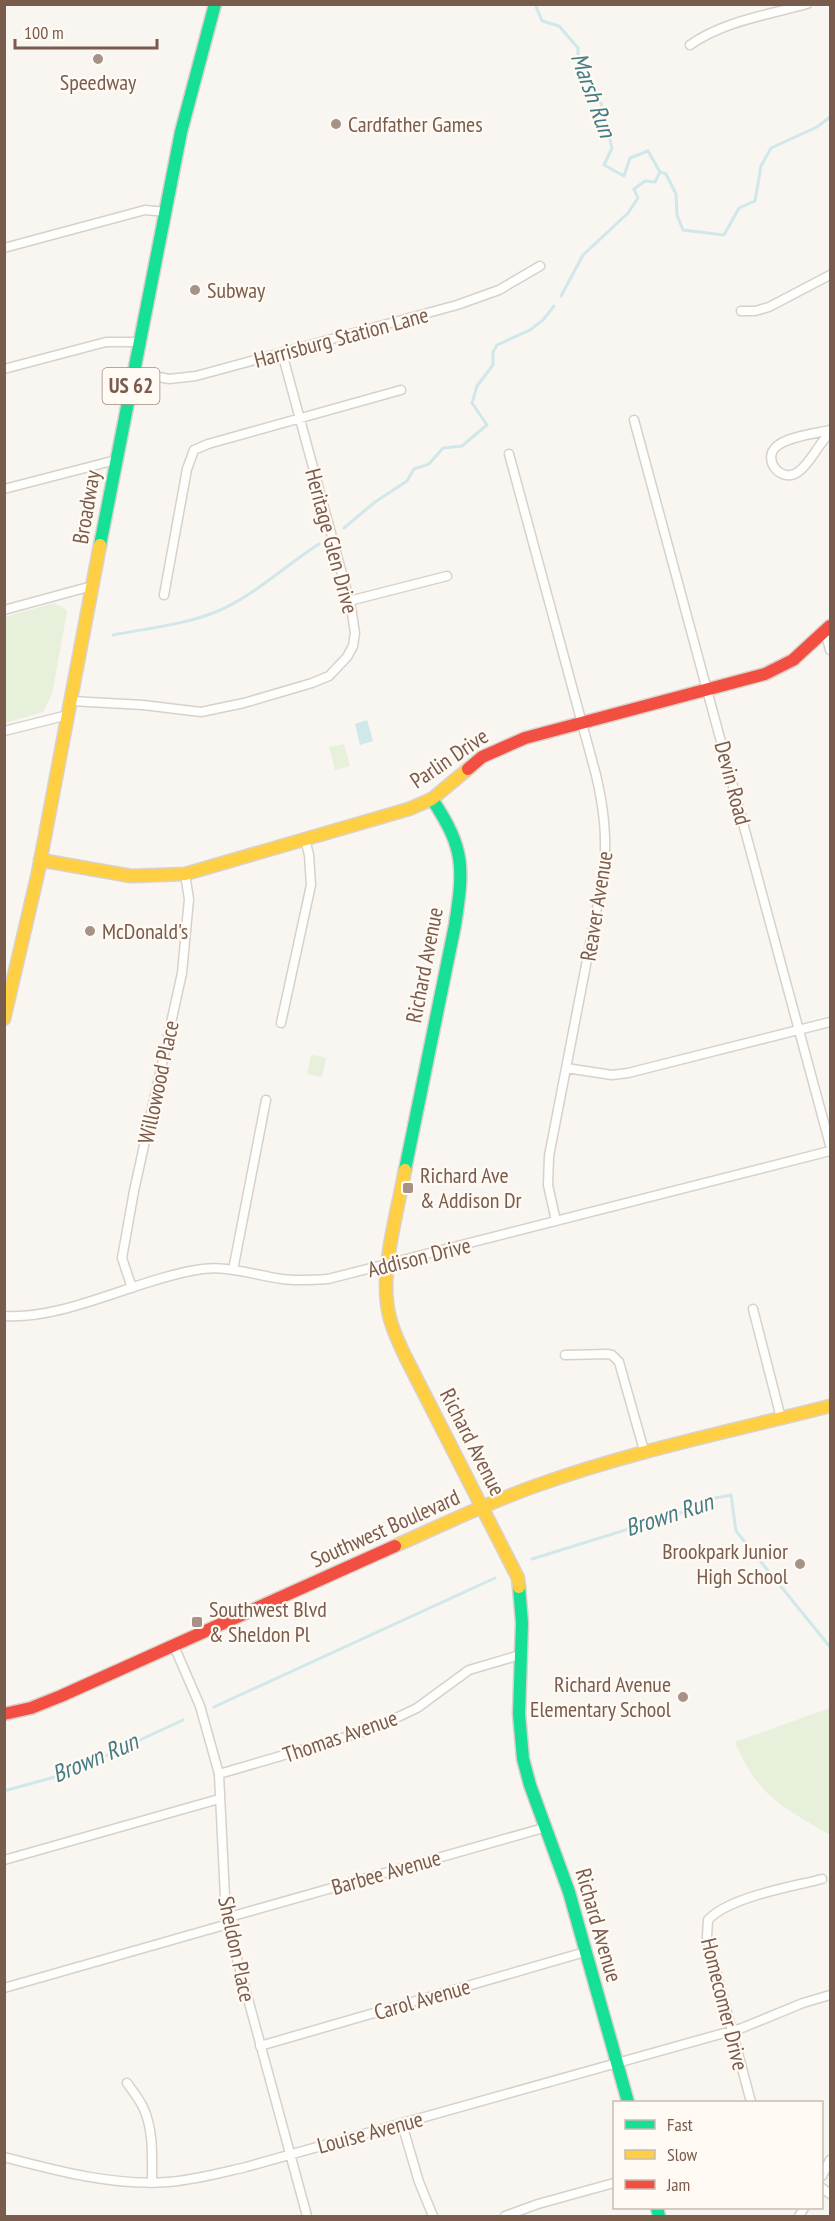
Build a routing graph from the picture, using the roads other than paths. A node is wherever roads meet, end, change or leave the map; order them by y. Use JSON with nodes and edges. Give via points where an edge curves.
{"nodes":[{"id":1,"x":215,"y":4,"type":"edge"},
{"id":2,"x":807,"y":4,"type":"edge"},
{"id":3,"x":690,"y":45,"type":"dead end"},
{"id":4,"x":166,"y":212,"type":"junction"},
{"id":5,"x":4,"y":248,"type":"edge"},
{"id":6,"x":540,"y":266,"type":"dead end"},
{"id":7,"x":831,"y":275,"type":"edge"},
{"id":8,"x":741,"y":310,"type":"dead end"},
{"id":9,"x":140,"y":342,"type":"junction"},
{"id":10,"x":282,"y":353,"type":"junction"},
{"id":11,"x":4,"y":369,"type":"edge"},
{"id":12,"x":134,"y":372,"type":"junction"},
{"id":13,"x":401,"y":390,"type":"dead end"},
{"id":14,"x":299,"y":418,"type":"junction"},
{"id":15,"x":634,"y":420,"type":"dead end"},
{"id":16,"x":831,"y":431,"type":"edge"},
{"id":17,"x":510,"y":454,"type":"dead end"},
{"id":18,"x":116,"y":460,"type":"junction"},
{"id":19,"x":4,"y":489,"type":"edge"},
{"id":20,"x":447,"y":576,"type":"dead end"},
{"id":21,"x":93,"y":586,"type":"junction"},
{"id":22,"x":164,"y":595,"type":"dead end"},
{"id":23,"x":349,"y":601,"type":"junction"},
{"id":24,"x":4,"y":610,"type":"edge"},
{"id":25,"x":828,"y":628,"type":"edge"},
{"id":26,"x":831,"y":650,"type":"edge"},
{"id":27,"x":708,"y":690,"type":"junction"},
{"id":28,"x":71,"y":701,"type":"junction"},
{"id":29,"x":68,"y":715,"type":"junction"},
{"id":30,"x":582,"y":724,"type":"junction"},
{"id":31,"x":4,"y":731,"type":"edge"},
{"id":32,"x":432,"y":799,"type":"junction"},
{"id":33,"x":305,"y":839,"type":"junction"},
{"id":34,"x":40,"y":860,"type":"junction"},
{"id":35,"x":185,"y":874,"type":"junction"},
{"id":36,"x":4,"y":1019,"type":"edge"},
{"id":37,"x":831,"y":1022,"type":"edge"},
{"id":38,"x":281,"y":1023,"type":"dead end"},
{"id":39,"x":800,"y":1030,"type":"junction"},
{"id":40,"x":566,"y":1068,"type":"junction"},
{"id":41,"x":266,"y":1100,"type":"dead end"},
{"id":42,"x":831,"y":1145,"type":"edge"},
{"id":43,"x":831,"y":1151,"type":"edge"},
{"id":44,"x":556,"y":1221,"type":"junction"},
{"id":45,"x":388,"y":1264,"type":"junction"},
{"id":46,"x":233,"y":1270,"type":"junction"},
{"id":47,"x":132,"y":1288,"type":"junction"},
{"id":48,"x":753,"y":1309,"type":"dead end"},
{"id":49,"x":4,"y":1316,"type":"edge"},
{"id":50,"x":565,"y":1355,"type":"dead end"},
{"id":51,"x":831,"y":1406,"type":"edge"},
{"id":52,"x":781,"y":1418,"type":"junction"},
{"id":53,"x":645,"y":1454,"type":"junction"},
{"id":54,"x":483,"y":1507,"type":"junction"},
{"id":55,"x":174,"y":1646,"type":"junction"},
{"id":56,"x":520,"y":1655,"type":"junction"},
{"id":57,"x":4,"y":1714,"type":"edge"},
{"id":58,"x":219,"y":1774,"type":"junction"},
{"id":59,"x":219,"y":1798,"type":"junction"},
{"id":60,"x":547,"y":1827,"type":"junction"},
{"id":61,"x":4,"y":1860,"type":"edge"},
{"id":62,"x":822,"y":1879,"type":"dead end"},
{"id":63,"x":227,"y":1921,"type":"junction"},
{"id":64,"x":585,"y":1952,"type":"junction"},
{"id":65,"x":4,"y":1988,"type":"edge"},
{"id":66,"x":831,"y":1995,"type":"edge"},
{"id":67,"x":731,"y":2031,"type":"junction"},
{"id":68,"x":260,"y":2046,"type":"junction"},
{"id":69,"x":617,"y":2063,"type":"junction"},
{"id":70,"x":127,"y":2084,"type":"dead end"},
{"id":71,"x":627,"y":2101,"type":"edge"},
{"id":72,"x":750,"y":2101,"type":"edge"},
{"id":73,"x":402,"y":2124,"type":"junction"},
{"id":74,"x":290,"y":2154,"type":"junction"},
{"id":75,"x":4,"y":2157,"type":"edge"},
{"id":76,"x":831,"y":2160,"type":"edge"},
{"id":77,"x":823,"y":2174,"type":"edge"},
{"id":78,"x":152,"y":2183,"type":"junction"},
{"id":79,"x":613,"y":2184,"type":"edge"},
{"id":80,"x":307,"y":2217,"type":"edge"},
{"id":81,"x":433,"y":2217,"type":"edge"},
{"id":82,"x":505,"y":2217,"type":"edge"}],
"edges":[{"from":1,"to":4,"type":"street","name":"Broadway","number":"US 62","via":[[191,90]]},
{"from":2,"to":3,"type":"street","via":[[729,25]]},
{"from":4,"to":5,"type":"street","via":[[145,210]]},
{"from":4,"to":9,"type":"street","name":"Broadway","number":"US 62"},
{"from":6,"to":10,"type":"street","name":"Harrisburg Station Lane","via":[[499,290],[474,299]]},
{"from":7,"to":8,"type":"street","via":[[769,307]]},
{"from":9,"to":11,"type":"street","via":[[106,342]]},
{"from":9,"to":12,"type":"street","name":"Broadway","number":"US 62"},
{"from":10,"to":12,"type":"street","name":"Harrisburg Station Lane","via":[[182,379]]},
{"from":10,"to":14,"type":"street","name":"Heritage Glen Drive"},
{"from":12,"to":18,"type":"street","name":"Broadway","number":"US 62"},
{"from":13,"to":14,"type":"street"},
{"from":14,"to":22,"type":"street","via":[[194,450],[187,469]]},
{"from":14,"to":23,"type":"street","name":"Heritage Glen Drive"},
{"from":15,"to":27,"type":"street","name":"Devin Road"},
{"from":16,"to":16,"type":"street","via":[[784,441],[772,451],[773,467],[787,476],[797,473]]},
{"from":17,"to":30,"type":"street","name":"Reaver Avenue"},
{"from":18,"to":19,"type":"street"},
{"from":18,"to":21,"type":"street","name":"Broadway","number":"US 62"},
{"from":20,"to":23,"type":"street"},
{"from":21,"to":24,"type":"street"},
{"from":21,"to":28,"type":"street","name":"Broadway","number":"US 62"},
{"from":23,"to":28,"type":"street","name":"Heritage Glen Drive","via":[[355,633],[352,646],[329,676],[201,712]]},
{"from":25,"to":26,"type":"street"},
{"from":25,"to":27,"type":"street","name":"Parlin Drive","via":[[779,669]]},
{"from":27,"to":30,"type":"street","name":"Parlin Drive"},
{"from":27,"to":39,"type":"street","name":"Devin Road"},
{"from":28,"to":29,"type":"street","name":"Broadway","number":"US 62"},
{"from":29,"to":31,"type":"street"},
{"from":29,"to":34,"type":"street","name":"Broadway","number":"US 62"},
{"from":30,"to":32,"type":"street","name":"Parlin Drive","via":[[499,748],[466,768]]},
{"from":30,"to":40,"type":"street","name":"Reaver Avenue","via":[[604,807],[606,839],[604,872]]},
{"from":32,"to":33,"type":"street","name":"Parlin Drive"},
{"from":32,"to":45,"type":"street","name":"Richard Avenue","via":[[457,845],[460,882]]},
{"from":33,"to":35,"type":"street","name":"Parlin Drive"},
{"from":33,"to":38,"type":"street","via":[[311,885]]},
{"from":34,"to":35,"type":"street","name":"Parlin Drive","via":[[102,873],[168,877]]},
{"from":34,"to":36,"type":"street","name":"Broadway","number":"US 62"},
{"from":35,"to":47,"type":"street","name":"Willowood Place","via":[[189,899],[182,973],[122,1258]]},
{"from":37,"to":39,"type":"street"},
{"from":39,"to":40,"type":"street","via":[[628,1073],[612,1075]]},
{"from":39,"to":42,"type":"street","name":"Devin Road"},
{"from":40,"to":44,"type":"street","name":"Reaver Avenue","via":[[549,1156],[548,1185]]},
{"from":41,"to":46,"type":"street"},
{"from":43,"to":44,"type":"street","name":"Addison Drive"},
{"from":44,"to":45,"type":"street","name":"Addison Drive"},
{"from":45,"to":46,"type":"street","name":"Addison Drive","via":[[328,1279],[304,1280]]},
{"from":45,"to":54,"type":"street","name":"Richard Avenue","via":[[385,1296],[389,1321]]},
{"from":46,"to":47,"type":"street","name":"Addison Drive","via":[[195,1270]]},
{"from":47,"to":49,"type":"street","name":"Addison Drive","via":[[25,1317]]},
{"from":48,"to":52,"type":"street"},
{"from":50,"to":53,"type":"street","via":[[607,1354],[619,1362]]},
{"from":51,"to":52,"type":"street","name":"Southwest Boulevard"},
{"from":52,"to":53,"type":"street","name":"Southwest Boulevard"},
{"from":53,"to":54,"type":"street","name":"Southwest Boulevard","via":[[559,1476]]},
{"from":54,"to":55,"type":"street","name":"Southwest Boulevard"},
{"from":54,"to":56,"type":"street","name":"Richard Avenue","via":[[518,1578]]},
{"from":55,"to":57,"type":"street","name":"Southwest Boulevard","via":[[41,1704]]},
{"from":55,"to":58,"type":"street","name":"Sheldon Place","via":[[200,1706]]},
{"from":56,"to":58,"type":"street","name":"Thomas Avenue","via":[[469,1670],[417,1708],[373,1729]]},
{"from":56,"to":60,"type":"street","name":"Richard Avenue","via":[[521,1743],[527,1776]]},
{"from":58,"to":59,"type":"street","name":"Sheldon Place"},
{"from":59,"to":61,"type":"street"},
{"from":59,"to":63,"type":"street","name":"Sheldon Place"},
{"from":60,"to":63,"type":"street","name":"Barbee Avenue"},
{"from":60,"to":64,"type":"street","name":"Richard Avenue"},
{"from":62,"to":67,"type":"street","name":"Homecomer Drive","via":[[743,1900],[708,1920],[707,1936]]},
{"from":63,"to":65,"type":"street","name":"Barbee Avenue"},
{"from":63,"to":68,"type":"street","name":"Sheldon Place"},
{"from":64,"to":68,"type":"street","name":"Carol Avenue"},
{"from":64,"to":69,"type":"street","name":"Richard Avenue"},
{"from":66,"to":67,"type":"street","name":"Louise Avenue"},
{"from":67,"to":69,"type":"street","name":"Louise Avenue"},
{"from":67,"to":72,"type":"street","name":"Homecomer Drive"},
{"from":68,"to":74,"type":"street","name":"Sheldon Place"},
{"from":69,"to":71,"type":"street","name":"Richard Avenue"},
{"from":69,"to":73,"type":"street","name":"Louise Avenue"},
{"from":70,"to":78,"type":"street","via":[[148,2120]]},
{"from":73,"to":74,"type":"street","name":"Louise Avenue"},
{"from":73,"to":81,"type":"street"},
{"from":74,"to":78,"type":"street","name":"Louise Avenue","via":[[209,2176]]},
{"from":74,"to":80,"type":"street","name":"Sheldon Place"},
{"from":75,"to":78,"type":"street","name":"Louise Avenue","via":[[88,2178]]},
{"from":76,"to":77,"type":"street"},
{"from":79,"to":82,"type":"street"}]}
